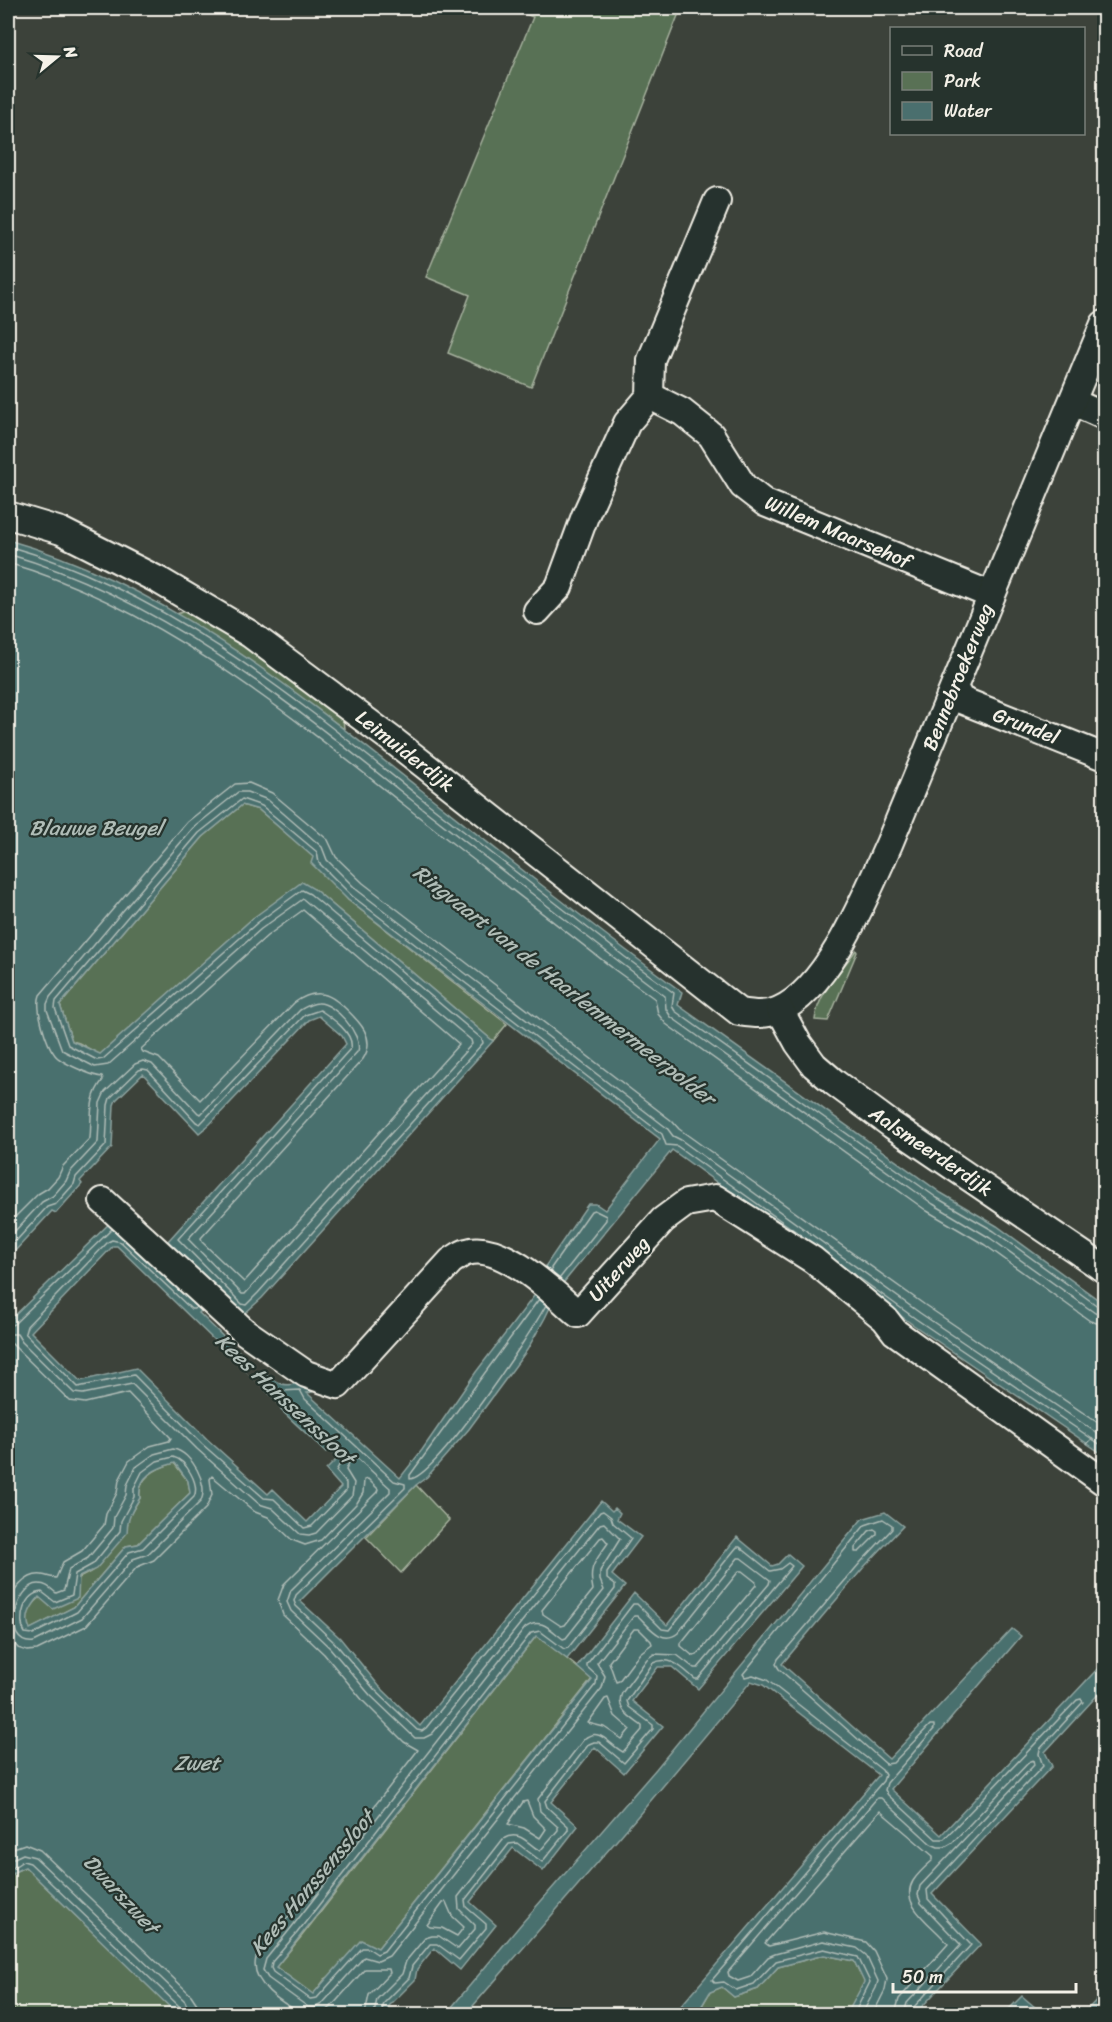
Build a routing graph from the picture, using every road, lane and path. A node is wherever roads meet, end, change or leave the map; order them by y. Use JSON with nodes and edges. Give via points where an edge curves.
{"nodes":[{"id":1,"x":717,"y":201,"type":"dead end"},
{"id":2,"x":1104,"y":324,"type":"edge"},
{"id":3,"x":650,"y":396,"type":"junction"},
{"id":4,"x":1073,"y":402,"type":"junction"},
{"id":5,"x":1104,"y":416,"type":"edge"},
{"id":6,"x":8,"y":515,"type":"edge"},
{"id":7,"x":991,"y":595,"type":"junction"},
{"id":8,"x":537,"y":611,"type":"dead end"},
{"id":9,"x":954,"y":688,"type":"junction"},
{"id":10,"x":1104,"y":757,"type":"edge"},
{"id":11,"x":780,"y":1010,"type":"junction"},
{"id":12,"x":103,"y":1201,"type":"dead end"},
{"id":13,"x":1104,"y":1269,"type":"edge"},
{"id":14,"x":1104,"y":1482,"type":"edge"}],
"edges":[{"from":1,"to":3,"type":"street","via":[[651,360]]},
{"from":2,"to":4,"type":"street","name":"Bennebroekerweg"},
{"from":3,"to":7,"type":"street","name":"Willem Maarsehof","via":[[682,412],[711,435],[743,486],[765,502]]},
{"from":3,"to":8,"type":"street","via":[[627,423],[558,587]]},
{"from":4,"to":5,"type":"street"},
{"from":4,"to":7,"type":"street","name":"Bennebroekerweg"},
{"from":6,"to":11,"type":"street","name":"Leimuiderdijk","via":[[61,531],[160,581],[250,634],[739,1012],[761,1015]]},
{"from":7,"to":9,"type":"street","name":"Bennebroekerweg"},
{"from":9,"to":10,"type":"street","name":"Grundel","via":[[961,700]]},
{"from":9,"to":11,"type":"street","name":"Bennebroekerweg","via":[[854,922],[819,976],[800,997]]},
{"from":11,"to":13,"type":"street","name":"Aalsmeerderdijk","via":[[814,1065],[835,1083]]},
{"from":12,"to":14,"type":"street","name":"Uiterweg","via":[[244,1331],[306,1374],[338,1385],[451,1261],[467,1252],[481,1250],[512,1262],[578,1314],[663,1220],[686,1203],[715,1198],[813,1260],[885,1319],[895,1332]]}]}
